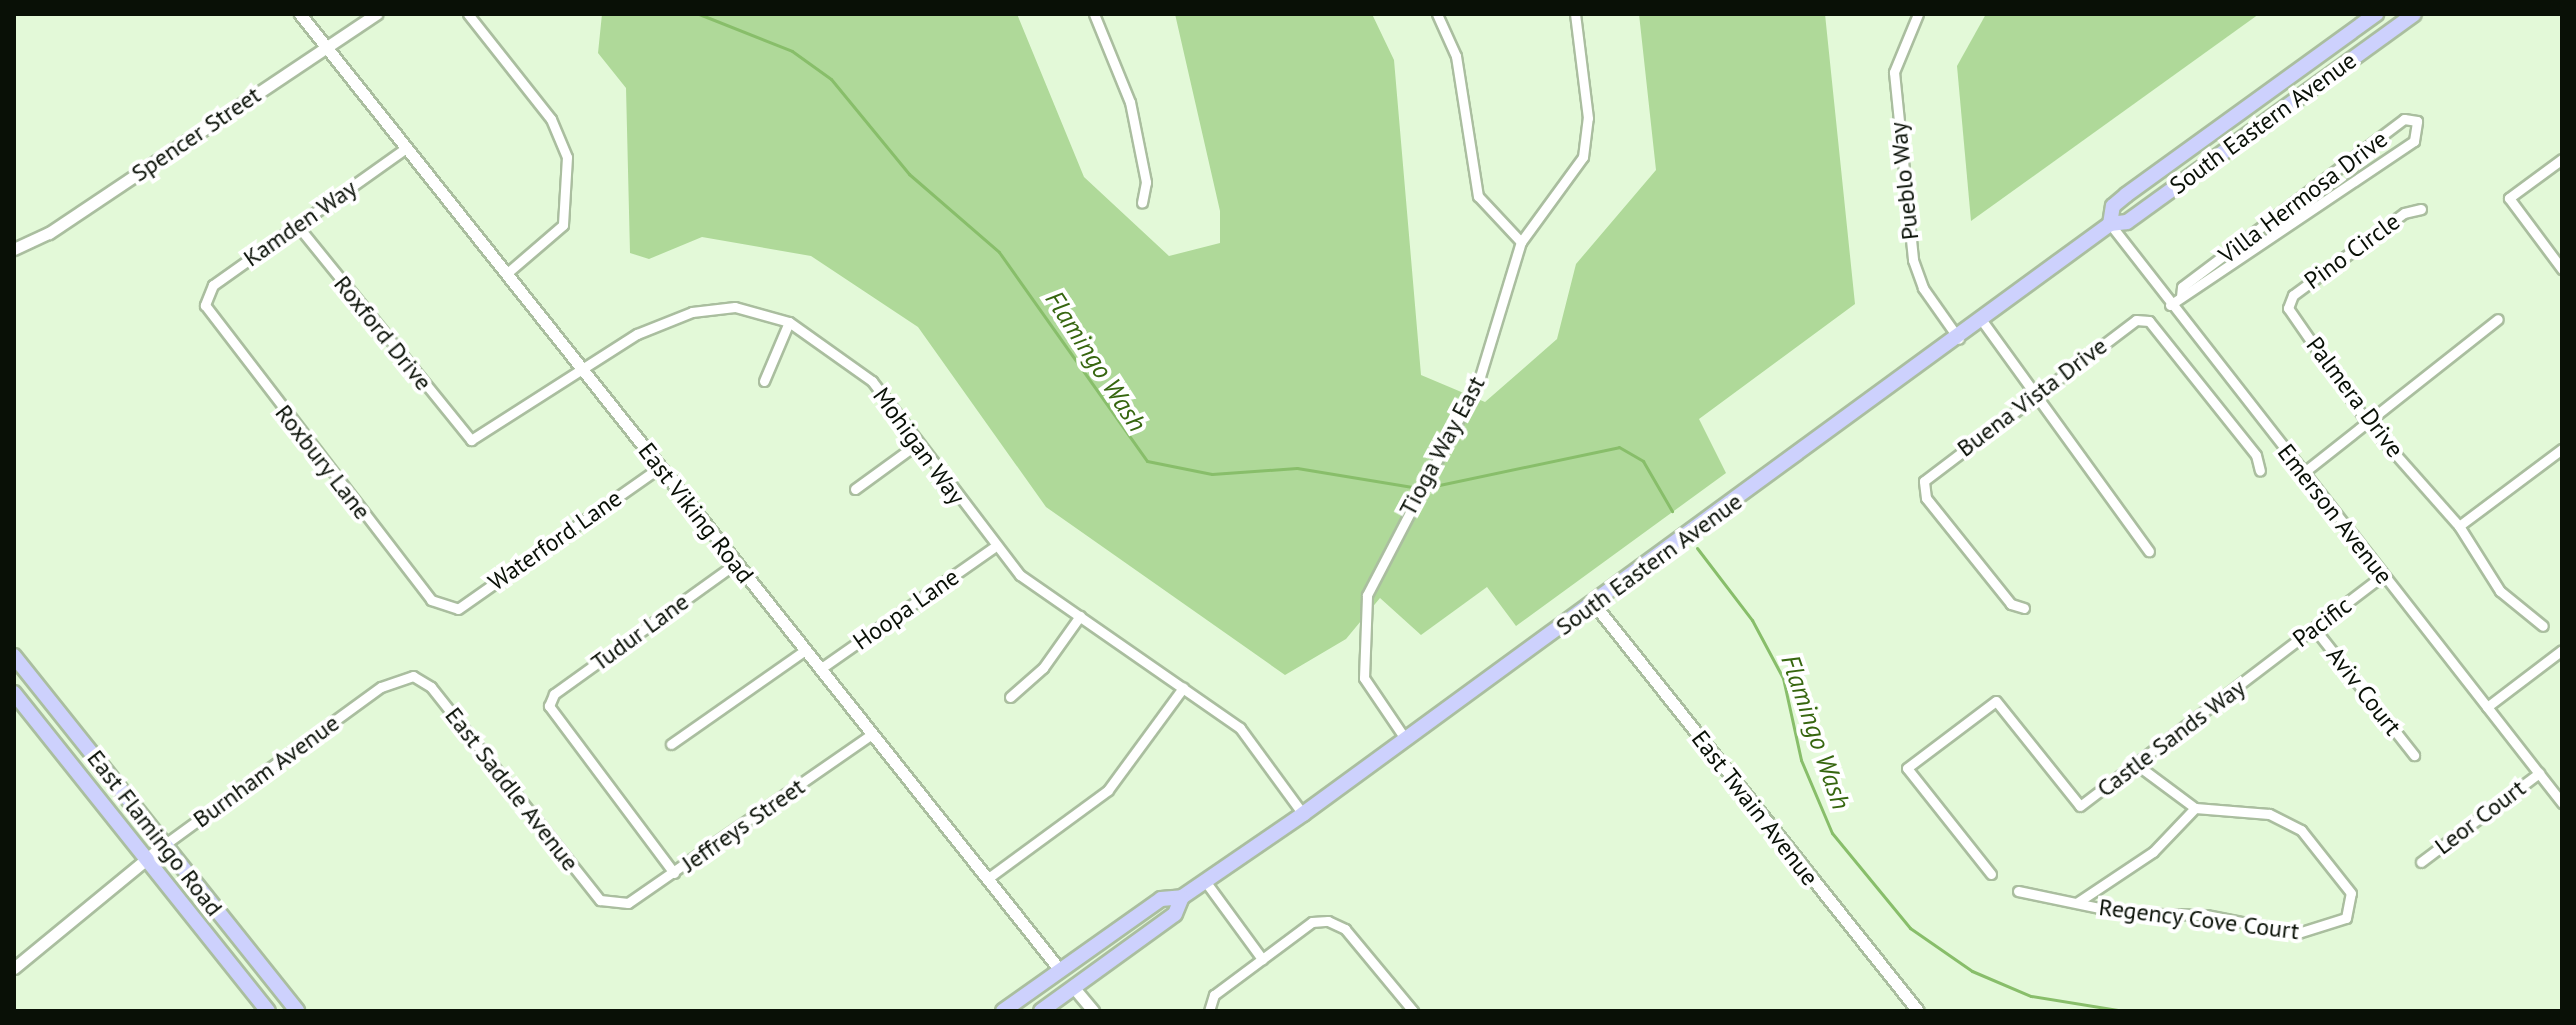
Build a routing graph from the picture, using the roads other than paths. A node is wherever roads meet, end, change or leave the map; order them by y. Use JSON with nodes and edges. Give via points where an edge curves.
{"nodes":[{"id":1,"x":300,"y":14,"type":"edge"},
{"id":2,"x":376,"y":14,"type":"edge"},
{"id":3,"x":468,"y":14,"type":"edge"},
{"id":4,"x":1094,"y":14,"type":"edge"},
{"id":5,"x":1437,"y":14,"type":"edge"},
{"id":6,"x":1575,"y":14,"type":"edge"},
{"id":7,"x":1918,"y":14,"type":"edge"},
{"id":8,"x":2376,"y":14,"type":"edge"},
{"id":9,"x":2414,"y":14,"type":"edge"},
{"id":10,"x":326,"y":47,"type":"junction"},
{"id":11,"x":406,"y":148,"type":"junction"},
{"id":12,"x":2562,"y":159,"type":"edge"},
{"id":13,"x":1142,"y":203,"type":"dead end"},
{"id":14,"x":2421,"y":209,"type":"dead end"},
{"id":15,"x":2110,"y":224,"type":"junction"},
{"id":16,"x":297,"y":225,"type":"junction"},
{"id":17,"x":1521,"y":242,"type":"junction"},
{"id":18,"x":14,"y":249,"type":"edge"},
{"id":19,"x":2562,"y":269,"type":"edge"},
{"id":20,"x":506,"y":274,"type":"junction"},
{"id":21,"x":2181,"y":297,"type":"junction"},
{"id":22,"x":2289,"y":301,"type":"joint"},
{"id":23,"x":205,"y":305,"type":"joint"},
{"id":24,"x":2170,"y":305,"type":"junction"},
{"id":25,"x":2498,"y":319,"type":"dead end"},
{"id":26,"x":789,"y":322,"type":"junction"},
{"id":27,"x":1983,"y":322,"type":"junction"},
{"id":28,"x":1960,"y":339,"type":"junction"},
{"id":29,"x":584,"y":371,"type":"junction"},
{"id":30,"x":764,"y":381,"type":"dead end"},
{"id":31,"x":2035,"y":391,"type":"junction"},
{"id":32,"x":2367,"y":422,"type":"junction"},
{"id":33,"x":471,"y":440,"type":"joint"},
{"id":34,"x":918,"y":443,"type":"junction"},
{"id":35,"x":2562,"y":449,"type":"edge"},
{"id":36,"x":660,"y":467,"type":"junction"},
{"id":37,"x":2260,"y":471,"type":"dead end"},
{"id":38,"x":2303,"y":473,"type":"junction"},
{"id":39,"x":855,"y":489,"type":"dead end"},
{"id":40,"x":2459,"y":526,"type":"junction"},
{"id":41,"x":993,"y":548,"type":"junction"},
{"id":42,"x":2149,"y":551,"type":"dead end"},
{"id":43,"x":736,"y":563,"type":"junction"},
{"id":44,"x":2383,"y":575,"type":"junction"},
{"id":45,"x":1594,"y":604,"type":"junction"},
{"id":46,"x":2024,"y":608,"type":"dead end"},
{"id":47,"x":449,"y":610,"type":"joint"},
{"id":48,"x":1080,"y":616,"type":"junction"},
{"id":49,"x":2543,"y":626,"type":"dead end"},
{"id":50,"x":2314,"y":628,"type":"junction"},
{"id":51,"x":805,"y":650,"type":"junction"},
{"id":52,"x":2562,"y":650,"type":"edge"},
{"id":53,"x":14,"y":656,"type":"edge"},
{"id":54,"x":820,"y":669,"type":"junction"},
{"id":55,"x":2261,"y":669,"type":"joint"},
{"id":56,"x":413,"y":676,"type":"joint"},
{"id":57,"x":1183,"y":688,"type":"junction"},
{"id":58,"x":14,"y":693,"type":"edge"},
{"id":59,"x":1010,"y":697,"type":"dead end"},
{"id":60,"x":2487,"y":707,"type":"junction"},
{"id":61,"x":872,"y":734,"type":"junction"},
{"id":62,"x":1406,"y":740,"type":"junction"},
{"id":63,"x":671,"y":744,"type":"dead end"},
{"id":64,"x":2414,"y":755,"type":"dead end"},
{"id":65,"x":2136,"y":764,"type":"junction"},
{"id":66,"x":2539,"y":773,"type":"junction"},
{"id":67,"x":2562,"y":803,"type":"edge"},
{"id":68,"x":2195,"y":808,"type":"junction"},
{"id":69,"x":1303,"y":814,"type":"junction"},
{"id":70,"x":164,"y":845,"type":"junction"},
{"id":71,"x":146,"y":859,"type":"junction"},
{"id":72,"x":2421,"y":862,"type":"dead end"},
{"id":73,"x":674,"y":873,"type":"junction"},
{"id":74,"x":1991,"y":874,"type":"dead end"},
{"id":75,"x":987,"y":879,"type":"junction"},
{"id":76,"x":1205,"y":881,"type":"junction"},
{"id":77,"x":2018,"y":891,"type":"dead end"},
{"id":78,"x":1182,"y":897,"type":"junction"},
{"id":79,"x":2078,"y":902,"type":"junction"},
{"id":80,"x":609,"y":906,"type":"joint"},
{"id":81,"x":1262,"y":959,"type":"junction"},
{"id":82,"x":14,"y":968,"type":"edge"},
{"id":83,"x":1060,"y":970,"type":"junction"},
{"id":84,"x":1074,"y":988,"type":"junction"},
{"id":85,"x":268,"y":1011,"type":"edge"},
{"id":86,"x":297,"y":1011,"type":"edge"},
{"id":87,"x":1003,"y":1011,"type":"edge"},
{"id":88,"x":1041,"y":1011,"type":"edge"},
{"id":89,"x":1093,"y":1011,"type":"edge"},
{"id":90,"x":1209,"y":1011,"type":"edge"},
{"id":91,"x":1413,"y":1011,"type":"edge"},
{"id":92,"x":1918,"y":1011,"type":"edge"}],
"edges":[{"from":1,"to":10,"type":"street","name":"East Viking Road"},
{"from":2,"to":10,"type":"street","name":"Spencer Street"},
{"from":3,"to":20,"type":"street","via":[[551,119],[567,157],[563,225]]},
{"from":4,"to":13,"type":"street","via":[[1130,102],[1144,171]]},
{"from":5,"to":17,"type":"street","via":[[1456,56],[1478,196]]},
{"from":6,"to":17,"type":"street","name":"Tioga Way East","via":[[1588,118],[1583,157]]},
{"from":7,"to":28,"type":"street","name":"Pueblo Way","via":[[1894,72],[1913,260]]},
{"from":8,"to":15,"type":"main road","name":"South Eastern Avenue","via":[[2119,201]]},
{"from":9,"to":15,"type":"main road","name":"South Eastern Avenue","via":[[2127,222]]},
{"from":10,"to":11,"type":"street","name":"East Viking Road"},
{"from":10,"to":18,"type":"street","name":"Spencer Street","via":[[49,233]]},
{"from":11,"to":16,"type":"street","name":"Kamden Way"},
{"from":11,"to":20,"type":"street","name":"East Viking Road"},
{"from":12,"to":19,"type":"street","via":[[2509,198]]},
{"from":14,"to":22,"type":"street","name":"Pino Circle","via":[[2404,213]]},
{"from":15,"to":24,"type":"street","name":"Emerson Avenue"},
{"from":15,"to":27,"type":"main road","name":"South Eastern Avenue"},
{"from":16,"to":23,"type":"street","name":"Kamden Way","via":[[213,285]]},
{"from":16,"to":33,"type":"street","name":"Roxford Drive"},
{"from":17,"to":62,"type":"street","name":"Tioga Way East","via":[[1479,380],[1367,595],[1361,650],[1364,678]]},
{"from":20,"to":29,"type":"street","name":"East Viking Road"},
{"from":21,"to":21,"type":"street","name":"Villa Hermosa Drive","via":[[2414,141],[2421,132],[2417,121],[2404,119],[2182,287]]},
{"from":21,"to":24,"type":"street","name":"Villa Hermosa Drive"},
{"from":22,"to":32,"type":"street","name":"Palmera Drive"},
{"from":23,"to":47,"type":"street","name":"Roxbury Lane","via":[[431,600]]},
{"from":24,"to":38,"type":"street","name":"Emerson Avenue"},
{"from":25,"to":32,"type":"street"},
{"from":26,"to":29,"type":"street","name":"Mohigan Way","via":[[735,307],[692,312],[637,334]]},
{"from":26,"to":30,"type":"street"},
{"from":26,"to":34,"type":"street","name":"Mohigan Way","via":[[850,359]]},
{"from":27,"to":28,"type":"main road","name":"South Eastern Avenue"},
{"from":27,"to":31,"type":"street"},
{"from":28,"to":45,"type":"main road","name":"South Eastern Avenue"},
{"from":29,"to":33,"type":"street","name":"Mohigan Way"},
{"from":29,"to":36,"type":"street","name":"East Viking Road"},
{"from":31,"to":37,"type":"street","name":"Buena Vista Drive","via":[[2143,319],[2256,455]]},
{"from":31,"to":42,"type":"street"},
{"from":31,"to":46,"type":"street","name":"Buena Vista Drive","via":[[1924,481],[1926,498],[2011,604]]},
{"from":32,"to":38,"type":"street"},
{"from":32,"to":40,"type":"street","name":"Palmera Drive"},
{"from":34,"to":39,"type":"street"},
{"from":34,"to":41,"type":"street","name":"Mohigan Way"},
{"from":35,"to":40,"type":"street"},
{"from":36,"to":43,"type":"street","name":"East Viking Road"},
{"from":36,"to":47,"type":"street","name":"Waterford Lane"},
{"from":38,"to":44,"type":"street","name":"Emerson Avenue"},
{"from":40,"to":49,"type":"street","name":"Palmera Drive","via":[[2500,591]]},
{"from":41,"to":48,"type":"street","name":"Mohigan Way"},
{"from":41,"to":54,"type":"street","name":"Hoopa Lane"},
{"from":43,"to":51,"type":"street","name":"East Viking Road"},
{"from":43,"to":73,"type":"street","name":"Tudur Lane","via":[[554,694],[549,706]]},
{"from":44,"to":50,"type":"street","name":"Pacific"},
{"from":44,"to":60,"type":"street","name":"Emerson Avenue"},
{"from":45,"to":62,"type":"main road","name":"South Eastern Avenue"},
{"from":45,"to":92,"type":"street","name":"East Twain Avenue"},
{"from":48,"to":57,"type":"street","name":"Mohigan Way"},
{"from":48,"to":59,"type":"street","via":[[1043,668]]},
{"from":50,"to":55,"type":"street","name":"Pacific"},
{"from":50,"to":64,"type":"street","name":"Aviv Court"},
{"from":51,"to":54,"type":"street","name":"East Viking Road"},
{"from":51,"to":63,"type":"street"},
{"from":52,"to":60,"type":"street"},
{"from":53,"to":70,"type":"main road","name":"East Flamingo Road"},
{"from":54,"to":61,"type":"street","name":"East Viking Road"},
{"from":55,"to":65,"type":"street","name":"Castle Sands Way"},
{"from":56,"to":70,"type":"street","name":"Burnham Avenue","via":[[381,687]]},
{"from":56,"to":80,"type":"street","name":"East Saddle Avenue","via":[[431,687]]},
{"from":57,"to":69,"type":"street","name":"Mohigan Way","via":[[1240,728]]},
{"from":57,"to":75,"type":"street","via":[[1108,790]]},
{"from":58,"to":71,"type":"main road","name":"East Flamingo Road"},
{"from":60,"to":66,"type":"street","name":"Emerson Avenue"},
{"from":61,"to":73,"type":"street","name":"Jeffreys Street"},
{"from":61,"to":75,"type":"street","name":"East Viking Road"},
{"from":62,"to":69,"type":"main road","name":"South Eastern Avenue"},
{"from":65,"to":68,"type":"street"},
{"from":65,"to":74,"type":"street","name":"Castle Sands Way","via":[[2080,806],[1996,701],[1907,768]]},
{"from":66,"to":67,"type":"street","name":"Emerson Avenue"},
{"from":66,"to":72,"type":"street","name":"Leor Court"},
{"from":68,"to":79,"type":"street","name":"Regency Cove Court","via":[[2153,852]]},
{"from":68,"to":79,"type":"street","name":"Regency Cove Court","via":[[2269,814],[2301,830],[2351,893],[2346,918],[2298,933]]},
{"from":69,"to":76,"type":"main road","name":"South Eastern Avenue"},
{"from":70,"to":71,"type":"street","name":"Burnham Avenue"},
{"from":70,"to":86,"type":"main road","name":"East Flamingo Road"},
{"from":71,"to":82,"type":"street","name":"Burnham Avenue"},
{"from":71,"to":85,"type":"main road","name":"East Flamingo Road"},
{"from":73,"to":80,"type":"street","name":"Jeffreys Street","via":[[628,903]]},
{"from":75,"to":83,"type":"street","name":"East Viking Road"},
{"from":76,"to":78,"type":"main road","name":"South Eastern Avenue"},
{"from":76,"to":81,"type":"street"},
{"from":77,"to":79,"type":"street"},
{"from":78,"to":83,"type":"main road","name":"South Eastern Avenue","via":[[1161,899]]},
{"from":78,"to":84,"type":"main road","name":"South Eastern Avenue","via":[[1175,914]]},
{"from":81,"to":90,"type":"street","via":[[1214,995]]},
{"from":81,"to":91,"type":"street","via":[[1312,922],[1328,921],[1345,929]]},
{"from":83,"to":84,"type":"street","name":"East Viking Road"},
{"from":83,"to":87,"type":"main road","name":"South Eastern Avenue"},
{"from":84,"to":88,"type":"main road","name":"South Eastern Avenue"},
{"from":84,"to":89,"type":"street","name":"East Viking Road"}]}
